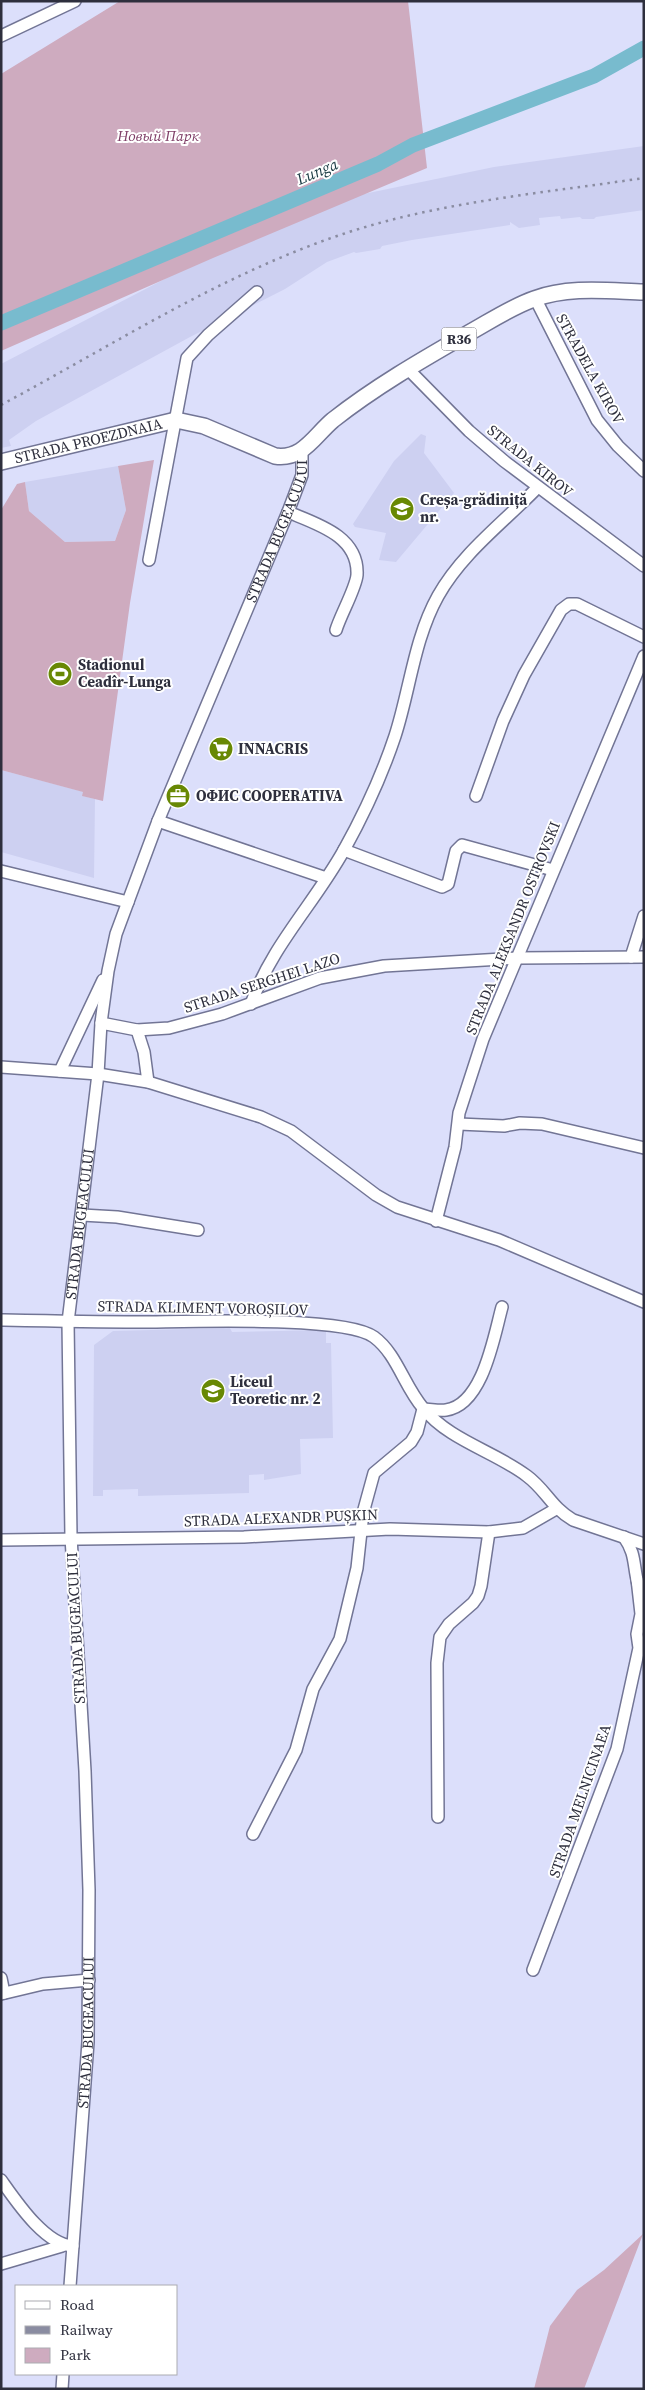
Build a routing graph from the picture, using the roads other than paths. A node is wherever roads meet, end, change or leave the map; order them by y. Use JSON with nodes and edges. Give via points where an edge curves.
{"nodes":[{"id":1,"x":75,"y":1,"type":"edge"},
{"id":2,"x":1,"y":36,"type":"edge"},
{"id":3,"x":257,"y":292,"type":"dead end"},
{"id":4,"x":644,"y":292,"type":"edge"},
{"id":5,"x":535,"y":298,"type":"junction"},
{"id":6,"x":407,"y":368,"type":"junction"},
{"id":7,"x":176,"y":420,"type":"junction"},
{"id":8,"x":302,"y":452,"type":"junction"},
{"id":9,"x":1,"y":462,"type":"edge"},
{"id":10,"x":644,"y":471,"type":"edge"},
{"id":11,"x":537,"y":488,"type":"junction"},
{"id":12,"x":288,"y":512,"type":"junction"},
{"id":13,"x":149,"y":560,"type":"dead end"},
{"id":14,"x":644,"y":566,"type":"edge"},
{"id":15,"x":336,"y":630,"type":"dead end"},
{"id":16,"x":644,"y":637,"type":"edge"},
{"id":17,"x":644,"y":656,"type":"edge"},
{"id":18,"x":476,"y":796,"type":"dead end"},
{"id":19,"x":158,"y":821,"type":"junction"},
{"id":20,"x":344,"y":850,"type":"junction"},
{"id":21,"x":553,"y":870,"type":"junction"},
{"id":22,"x":1,"y":871,"type":"edge"},
{"id":23,"x":326,"y":878,"type":"junction"},
{"id":24,"x":128,"y":902,"type":"junction"},
{"id":25,"x":644,"y":916,"type":"edge"},
{"id":26,"x":631,"y":957,"type":"junction"},
{"id":27,"x":518,"y":958,"type":"junction"},
{"id":28,"x":644,"y":958,"type":"edge"},
{"id":29,"x":108,"y":971,"type":"junction"},
{"id":30,"x":251,"y":1004,"type":"junction"},
{"id":31,"x":101,"y":1023,"type":"junction"},
{"id":32,"x":137,"y":1030,"type":"junction"},
{"id":33,"x":1,"y":1068,"type":"edge"},
{"id":34,"x":60,"y":1071,"type":"junction"},
{"id":35,"x":98,"y":1074,"type":"junction"},
{"id":36,"x":148,"y":1082,"type":"junction"},
{"id":37,"x":459,"y":1124,"type":"junction"},
{"id":38,"x":644,"y":1148,"type":"edge"},
{"id":39,"x":82,"y":1215,"type":"junction"},
{"id":40,"x":436,"y":1221,"type":"junction"},
{"id":41,"x":198,"y":1230,"type":"dead end"},
{"id":42,"x":644,"y":1302,"type":"edge"},
{"id":43,"x":502,"y":1307,"type":"dead end"},
{"id":44,"x":1,"y":1320,"type":"edge"},
{"id":45,"x":68,"y":1322,"type":"junction"},
{"id":46,"x":423,"y":1408,"type":"junction"},
{"id":47,"x":556,"y":1509,"type":"junction"},
{"id":48,"x":360,"y":1531,"type":"junction"},
{"id":49,"x":489,"y":1532,"type":"junction"},
{"id":50,"x":71,"y":1537,"type":"junction"},
{"id":51,"x":624,"y":1537,"type":"junction"},
{"id":52,"x":1,"y":1540,"type":"edge"},
{"id":53,"x":644,"y":1544,"type":"edge"},
{"id":54,"x":637,"y":1579,"type":"junction"},
{"id":55,"x":644,"y":1594,"type":"edge"},
{"id":56,"x":438,"y":1817,"type":"dead end"},
{"id":57,"x":253,"y":1834,"type":"dead end"},
{"id":58,"x":533,"y":1970,"type":"dead end"},
{"id":59,"x":1,"y":1978,"type":"edge"},
{"id":60,"x":89,"y":1980,"type":"junction"},
{"id":61,"x":3,"y":1993,"type":"edge"},
{"id":62,"x":1,"y":2180,"type":"edge"},
{"id":63,"x":67,"y":2246,"type":"junction"},
{"id":64,"x":1,"y":2264,"type":"edge"},
{"id":65,"x":70,"y":2285,"type":"edge"},
{"id":66,"x":63,"y":2375,"type":"edge"},
{"id":67,"x":62,"y":2389,"type":"edge"}],
"edges":[{"from":1,"to":2,"type":"street"},
{"from":3,"to":7,"type":"street","name":"STRADA PROEZDNAIA","via":[[187,358]]},
{"from":4,"to":5,"type":"main road","name":"STRADA BUGEACULUI","number":"R36","via":[[562,292]]},
{"from":5,"to":6,"type":"main road","name":"STRADA BUGEACULUI","number":"R36"},
{"from":5,"to":10,"type":"street","name":"STRADELA KIROV","via":[[597,420]]},
{"from":6,"to":8,"type":"main road","name":"STRADA BUGEACULUI","number":"R36","via":[[326,426]]},
{"from":6,"to":11,"type":"street","name":"STRADA KIROV","via":[[469,431]]},
{"from":7,"to":8,"type":"main road","name":"STRADA PROEZDNAIA","via":[[204,426],[275,456],[286,458]]},
{"from":7,"to":9,"type":"main road","name":"STRADA PROEZDNAIA"},
{"from":7,"to":13,"type":"street"},
{"from":8,"to":12,"type":"street","name":"STRADA BUGEACULUI","via":[[302,475]]},
{"from":11,"to":14,"type":"street","name":"STRADA KIROV"},
{"from":11,"to":20,"type":"street","via":[[456,570],[438,596],[416,656],[396,735]]},
{"from":12,"to":15,"type":"street","via":[[334,532],[349,548],[355,561],[357,577]]},
{"from":12,"to":19,"type":"street","name":"STRADA BUGEACULUI"},
{"from":16,"to":18,"type":"street","via":[[577,604],[569,604],[562,610],[524,675]]},
{"from":17,"to":21,"type":"street","name":"STRADA ALEKSANDR OSTROVSKI"},
{"from":19,"to":23,"type":"street"},
{"from":19,"to":24,"type":"street","name":"STRADA BUGEACULUI"},
{"from":20,"to":21,"type":"street","via":[[442,887],[448,884],[456,851],[462,846]]},
{"from":20,"to":23,"type":"street"},
{"from":21,"to":27,"type":"street","name":"STRADA ALEKSANDR OSTROVSKI"},
{"from":22,"to":24,"type":"street"},
{"from":23,"to":30,"type":"street","via":[[270,959]]},
{"from":24,"to":29,"type":"street","name":"STRADA BUGEACULUI","via":[[116,934]]},
{"from":25,"to":26,"type":"street"},
{"from":26,"to":27,"type":"street","name":"STRADA SERGHEI LAZO"},
{"from":26,"to":28,"type":"street","name":"STRADA SERGHEI LAZO"},
{"from":27,"to":30,"type":"street","name":"STRADA SERGHEI LAZO","via":[[435,961],[342,973]]},
{"from":27,"to":37,"type":"street","name":"STRADA ALEKSANDR OSTROVSKI","via":[[483,1039],[459,1112]]},
{"from":29,"to":31,"type":"street","name":"STRADA BUGEACULUI"},
{"from":29,"to":34,"type":"street","name":"STRADA BUGEACULUI"},
{"from":30,"to":32,"type":"street","name":"STRADA SERGHEI LAZO","via":[[169,1028]]},
{"from":31,"to":32,"type":"street","name":"STRADA SERGHEI LAZO"},
{"from":31,"to":35,"type":"street","name":"STRADA BUGEACULUI"},
{"from":32,"to":36,"type":"street"},
{"from":33,"to":34,"type":"street"},
{"from":34,"to":35,"type":"street"},
{"from":35,"to":36,"type":"street"},
{"from":35,"to":39,"type":"street","name":"STRADA BUGEACULUI"},
{"from":36,"to":40,"type":"street","via":[[275,1123],[291,1131],[376,1195],[397,1207]]},
{"from":37,"to":38,"type":"street","via":[[542,1124]]},
{"from":37,"to":40,"type":"street","name":"STRADA ALEKSANDR OSTROVSKI"},
{"from":39,"to":41,"type":"street","via":[[117,1217]]},
{"from":39,"to":45,"type":"street","name":"STRADA BUGEACULUI"},
{"from":40,"to":42,"type":"street","via":[[551,1260]]},
{"from":43,"to":46,"type":"street","via":[[483,1373],[471,1394],[462,1404],[446,1410]]},
{"from":44,"to":45,"type":"street","name":"STRADA KLIMENT VOROȘILOV"},
{"from":45,"to":46,"type":"street","name":"STRADA KLIMENT VOROȘILOV","via":[[290,1322],[356,1329],[372,1335],[386,1347]]},
{"from":45,"to":50,"type":"street","name":"STRADA BUGEACULUI"},
{"from":46,"to":47,"type":"street","name":"STRADA KLIMENT VOROȘILOV","via":[[463,1440],[529,1477]]},
{"from":46,"to":48,"type":"street","via":[[411,1442],[374,1473]]},
{"from":47,"to":49,"type":"street","name":"STRADA ALEXANDR PUȘKIN","via":[[523,1528]]},
{"from":47,"to":51,"type":"street","name":"STRADA KLIMENT VOROȘILOV","via":[[573,1520]]},
{"from":48,"to":49,"type":"street","name":"STRADA ALEXANDR PUȘKIN"},
{"from":48,"to":50,"type":"street","name":"STRADA ALEXANDR PUȘKIN","via":[[234,1537]]},
{"from":48,"to":57,"type":"street","via":[[350,1606],[340,1639],[313,1689],[296,1750]]},
{"from":49,"to":56,"type":"street","via":[[478,1596],[440,1637],[437,1663]]},
{"from":50,"to":52,"type":"street","name":"STRADA ALEXANDR PUȘKIN"},
{"from":50,"to":60,"type":"street","name":"STRADA BUGEACULUI","via":[[85,1771]]},
{"from":51,"to":53,"type":"street","name":"STRADA KLIMENT VOROȘILOV"},
{"from":51,"to":54,"type":"street","via":[[635,1559]]},
{"from":54,"to":55,"type":"street"},
{"from":54,"to":58,"type":"street","name":"STRADA MELNICINAEA","via":[[641,1614],[637,1634],[639,1648],[617,1749]]},
{"from":59,"to":61,"type":"street"},
{"from":60,"to":61,"type":"street","via":[[43,1984]]},
{"from":60,"to":63,"type":"street","name":"STRADA BUGEACULUI","via":[[88,2042]]},
{"from":62,"to":63,"type":"street","via":[[36,2224]]},
{"from":63,"to":64,"type":"street"},
{"from":63,"to":65,"type":"street","name":"STRADA BUGEACULUI"},
{"from":66,"to":67,"type":"street"}]}
